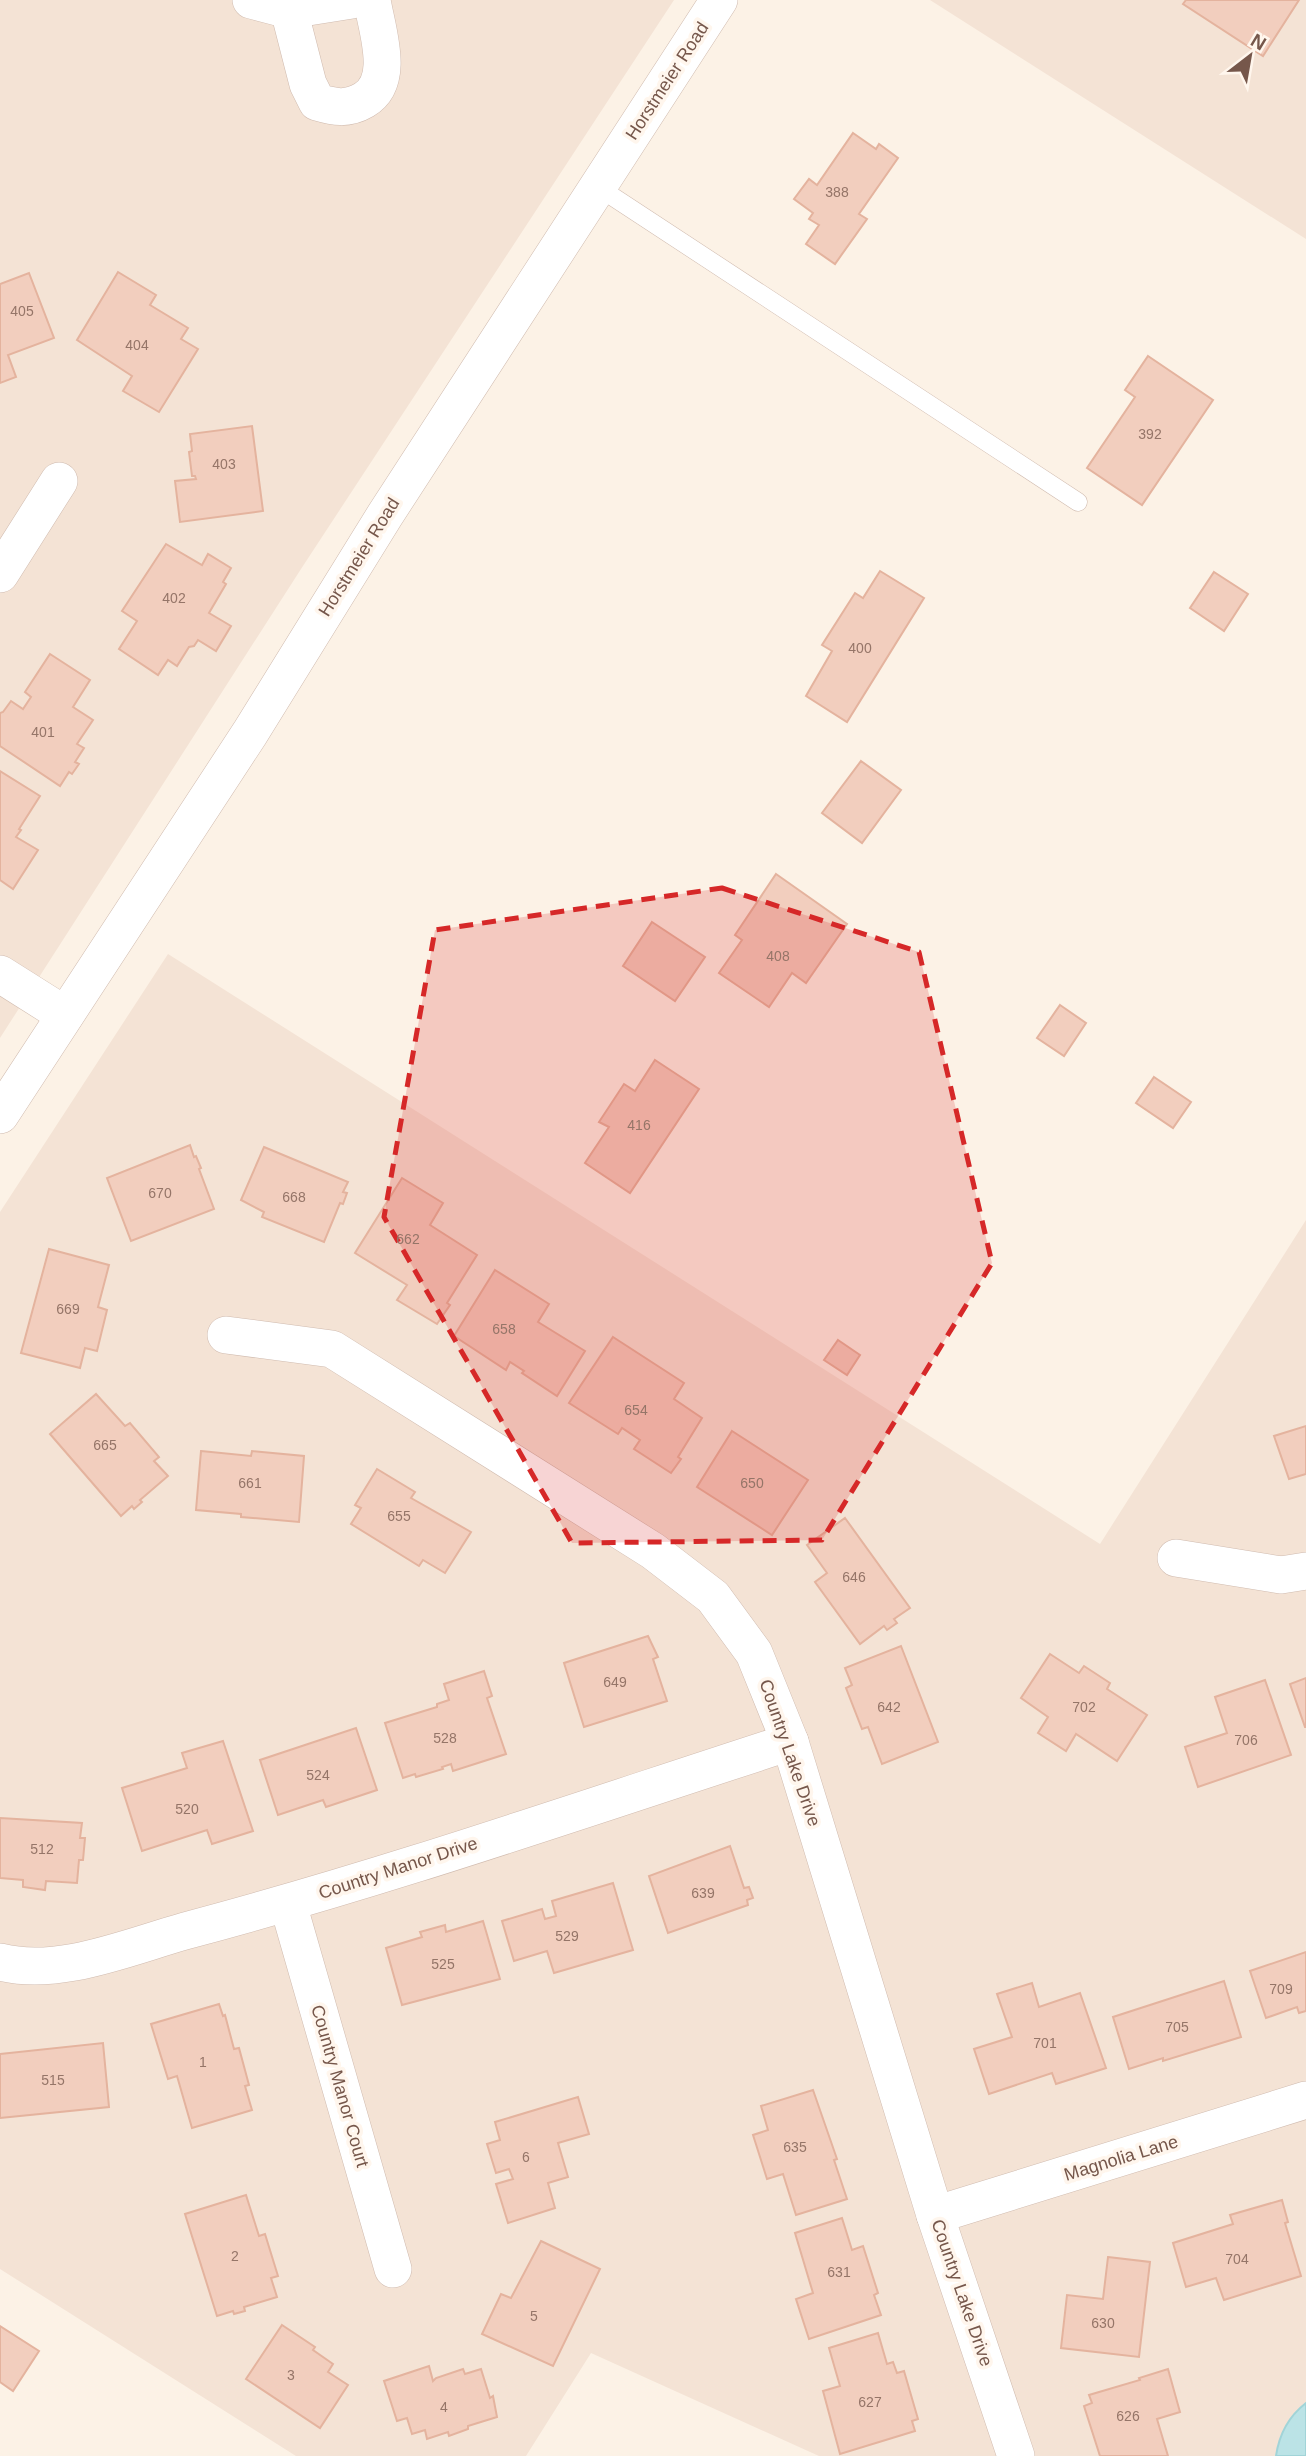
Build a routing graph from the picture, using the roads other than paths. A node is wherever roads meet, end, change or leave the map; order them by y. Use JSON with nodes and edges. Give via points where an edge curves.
{"nodes":[{"id":1,"x":251,"y":0,"type":"edge"},
{"id":2,"x":352,"y":0,"type":"edge"},
{"id":3,"x":372,"y":0,"type":"edge"},
{"id":4,"x":719,"y":0,"type":"edge"},
{"id":5,"x":289,"y":10,"type":"junction"},
{"id":6,"x":598,"y":187,"type":"junction"},
{"id":7,"x":59,"y":481,"type":"dead end"},
{"id":8,"x":1078,"y":502,"type":"dead end"},
{"id":9,"x":0,"y":574,"type":"edge"},
{"id":10,"x":0,"y":974,"type":"edge"},
{"id":11,"x":65,"y":1015,"type":"junction"},
{"id":12,"x":0,"y":1115,"type":"edge"},
{"id":13,"x":226,"y":1335,"type":"dead end"},
{"id":14,"x":1176,"y":1559,"type":"dead end"},
{"id":15,"x":1306,"y":1571,"type":"edge"},
{"id":16,"x":790,"y":1742,"type":"junction"},
{"id":17,"x":288,"y":1904,"type":"junction"},
{"id":18,"x":0,"y":1962,"type":"edge"},
{"id":19,"x":1306,"y":2101,"type":"edge"},
{"id":20,"x":935,"y":2215,"type":"junction"},
{"id":21,"x":393,"y":2269,"type":"dead end"},
{"id":22,"x":1016,"y":2456,"type":"edge"}],
"edges":[{"from":1,"to":5,"type":"street"},
{"from":2,"to":5,"type":"street"},
{"from":3,"to":5,"type":"street","via":[[382,78],[375,94],[354,106],[337,108],[317,102]]},
{"from":4,"to":6,"type":"street","name":"Horstmeier Road"},
{"from":6,"to":8,"type":"lane"},
{"from":6,"to":11,"type":"street","name":"Horstmeier Road"},
{"from":7,"to":9,"type":"street"},
{"from":10,"to":11,"type":"street"},
{"from":11,"to":12,"type":"street","name":"Horstmeier Road"},
{"from":13,"to":16,"type":"street","name":"Country Lake Drive","via":[[332,1349],[653,1551],[713,1597],[754,1653]]},
{"from":14,"to":15,"type":"street","via":[[1281,1575]]},
{"from":16,"to":17,"type":"street","name":"Country Manor Drive"},
{"from":16,"to":20,"type":"street","name":"Country Lake Drive"},
{"from":17,"to":18,"type":"street","name":"Country Manor Drive","via":[[89,1960],[19,1967]]},
{"from":17,"to":21,"type":"street","name":"Country Manor Court"},
{"from":19,"to":20,"type":"street","name":"Magnolia Lane"},
{"from":20,"to":22,"type":"street","name":"Country Lake Drive"}]}
